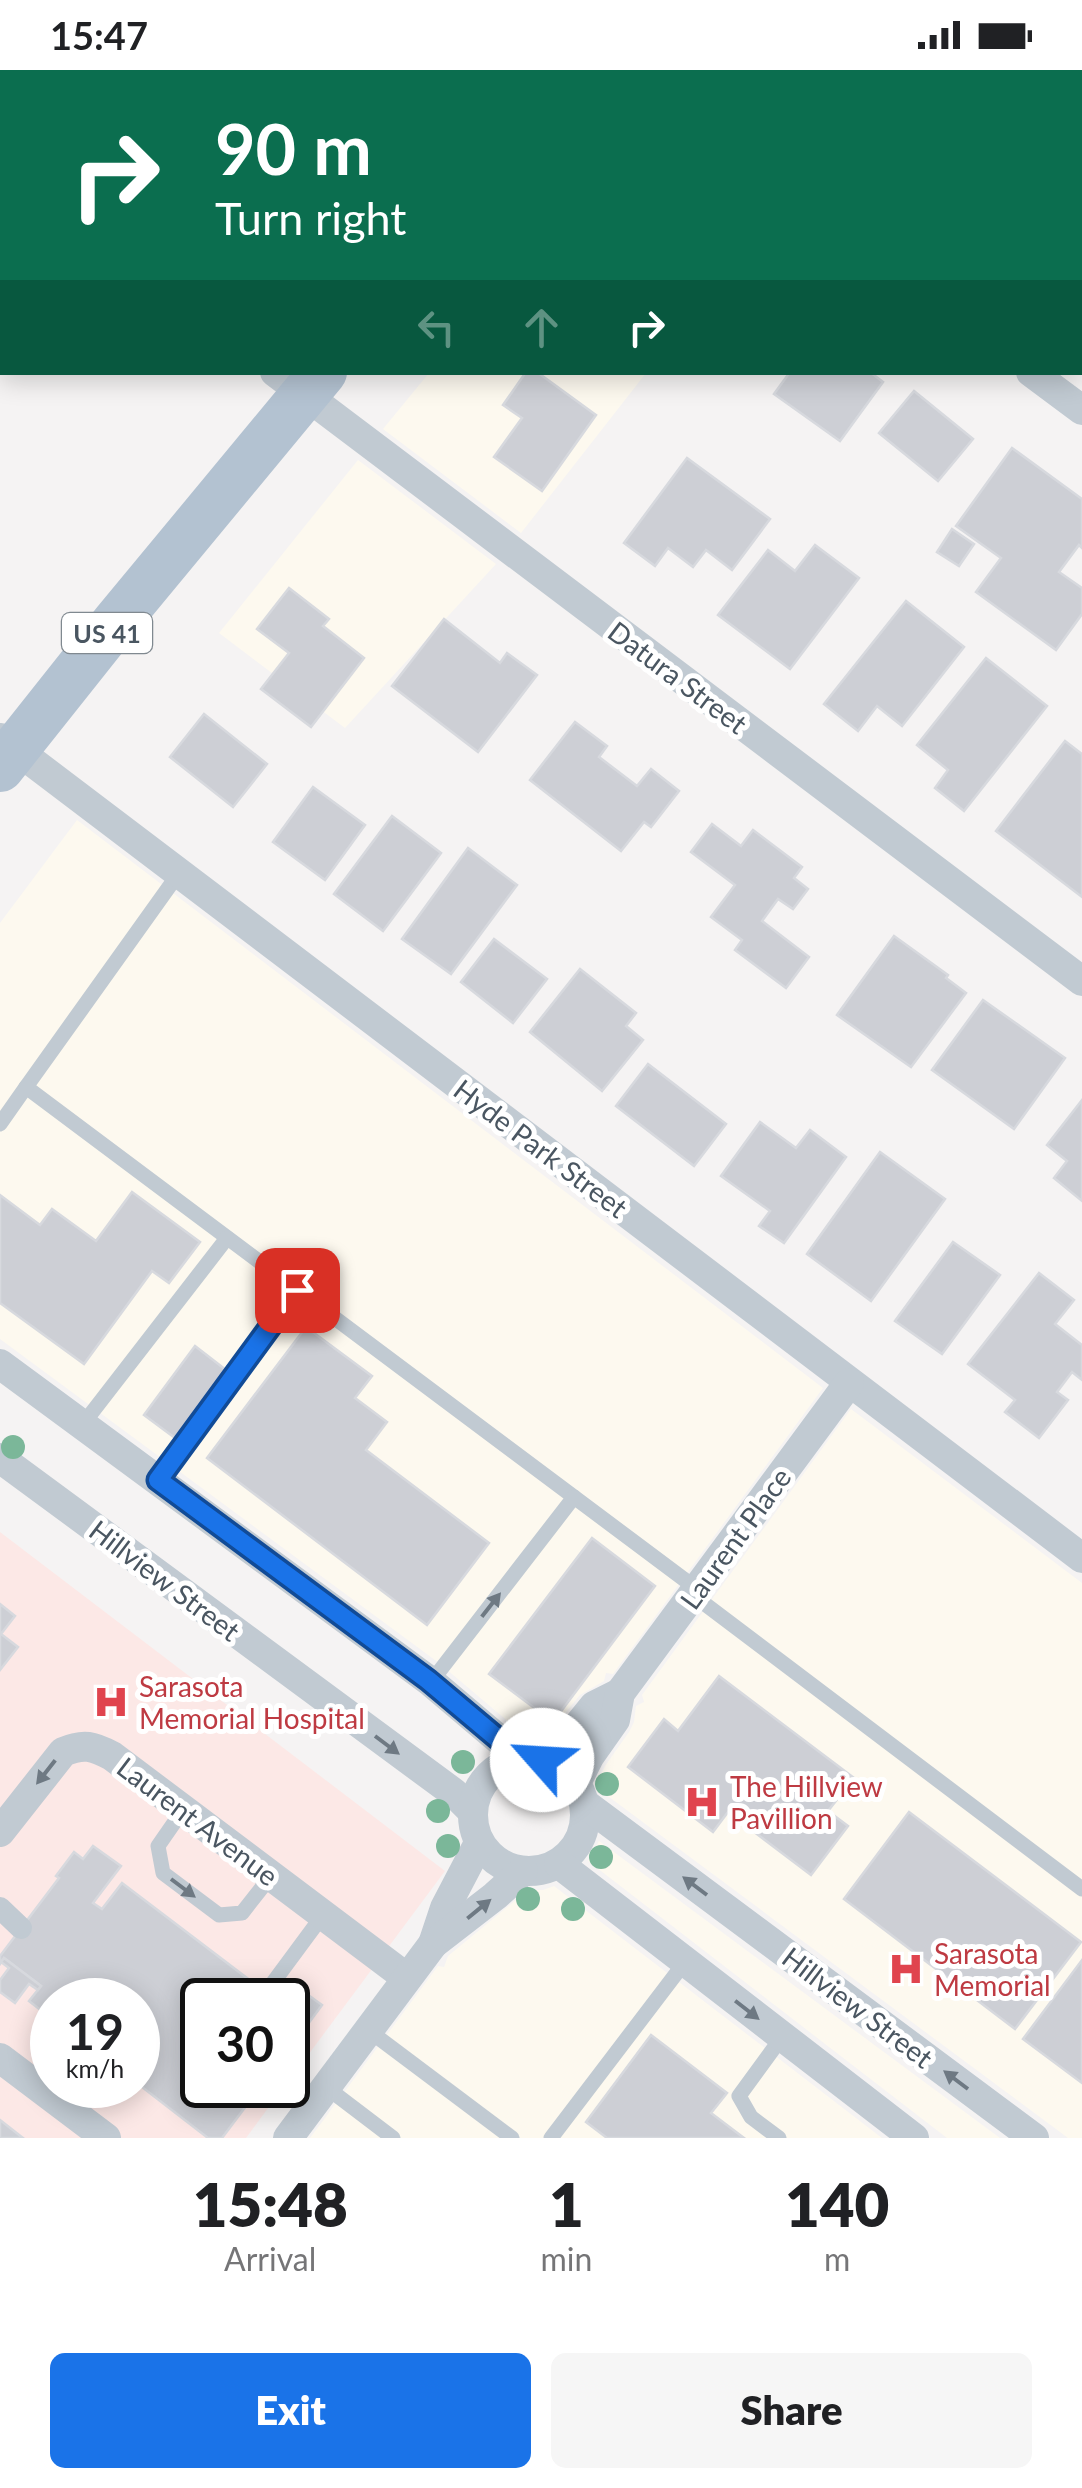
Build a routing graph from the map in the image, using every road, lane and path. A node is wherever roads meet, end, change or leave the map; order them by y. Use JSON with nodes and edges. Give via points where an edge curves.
{"nodes":[{"id":1,"x":1036,"y":375,"type":"edge"},
{"id":2,"x":301,"y":380,"type":"edge"},
{"id":3,"x":1082,"y":410,"type":"edge"},
{"id":4,"x":5,"y":751,"type":"edge"},
{"id":5,"x":180,"y":873,"type":"junction"},
{"id":6,"x":1082,"y":981,"type":"edge"},
{"id":7,"x":26,"y":1088,"type":"junction"},
{"id":8,"x":0,"y":1124,"type":"edge"},
{"id":9,"x":228,"y":1238,"type":"junction"},
{"id":10,"x":297,"y":1290,"type":"junction"},
{"id":11,"x":0,"y":1364,"type":"edge"},
{"id":12,"x":849,"y":1382,"type":"junction"},
{"id":13,"x":83,"y":1424,"type":"junction"},
{"id":14,"x":0,"y":1458,"type":"edge"},
{"id":15,"x":158,"y":1480,"type":"junction"},
{"id":16,"x":574,"y":1497,"type":"junction"},
{"id":17,"x":1082,"y":1558,"type":"edge"},
{"id":18,"x":695,"y":1592,"type":"junction"},
{"id":19,"x":431,"y":1682,"type":"junction"},
{"id":20,"x":620,"y":1694,"type":"junction"},
{"id":21,"x":532,"y":1759,"type":"junction"},
{"id":22,"x":581,"y":1794,"type":"junction"},
{"id":23,"x":183,"y":1810,"type":"junction"},
{"id":24,"x":473,"y":1812,"type":"junction"},
{"id":25,"x":0,"y":1832,"type":"edge"},
{"id":26,"x":479,"y":1842,"type":"junction"},
{"id":27,"x":559,"y":1864,"type":"junction"},
{"id":28,"x":522,"y":1871,"type":"junction"},
{"id":29,"x":271,"y":1876,"type":"junction"},
{"id":30,"x":1082,"y":1889,"type":"edge"},
{"id":31,"x":0,"y":1908,"type":"edge"},
{"id":32,"x":324,"y":1916,"type":"junction"},
{"id":33,"x":22,"y":1928,"type":"dead end"},
{"id":34,"x":433,"y":1944,"type":"junction"},
{"id":35,"x":684,"y":1962,"type":"junction"},
{"id":36,"x":277,"y":1978,"type":"edge"},
{"id":37,"x":407,"y":1978,"type":"junction"},
{"id":38,"x":368,"y":2030,"type":"junction"},
{"id":39,"x":782,"y":2037,"type":"junction"},
{"id":40,"x":0,"y":2058,"type":"edge"},
{"id":41,"x":326,"y":2088,"type":"junction"},
{"id":42,"x":106,"y":2138,"type":"edge"},
{"id":43,"x":288,"y":2138,"type":"edge"},
{"id":44,"x":392,"y":2138,"type":"edge"},
{"id":45,"x":512,"y":2138,"type":"edge"},
{"id":46,"x":551,"y":2138,"type":"edge"},
{"id":47,"x":778,"y":2138,"type":"edge"},
{"id":48,"x":914,"y":2138,"type":"edge"},
{"id":49,"x":1034,"y":2138,"type":"edge"}],
"edges":[{"from":1,"to":3,"type":"street"},
{"from":2,"to":4,"type":"main road","number":"US 41","via":[[217,501]]},
{"from":2,"to":6,"type":"street","name":"Datura Street"},
{"from":4,"to":5,"type":"street","name":"Hyde Park Street"},
{"from":5,"to":7,"type":"lane"},
{"from":5,"to":12,"type":"street","name":"Hyde Park Street"},
{"from":7,"to":8,"type":"lane"},
{"from":7,"to":9,"type":"lane"},
{"from":9,"to":10,"type":"lane"},
{"from":9,"to":13,"type":"lane"},
{"from":10,"to":15,"type":"lane"},
{"from":10,"to":16,"type":"lane"},
{"from":11,"to":13,"type":"street"},
{"from":12,"to":17,"type":"street","name":"Hyde Park Street"},
{"from":12,"to":18,"type":"street","name":"Laurent Place"},
{"from":13,"to":15,"type":"street"},
{"from":14,"to":24,"type":"street","name":"Hillview Street","one_way":true},
{"from":15,"to":19,"type":"street"},
{"from":16,"to":18,"type":"lane"},
{"from":19,"to":16,"type":"lane","one_way":true},
{"from":18,"to":20,"type":"street","name":"Laurent Place"},
{"from":18,"to":30,"type":"lane"},
{"from":19,"to":21,"type":"street"},
{"from":20,"to":21,"type":"street","name":"Laurent Place","via":[[594,1706],[564,1743]]},
{"from":20,"to":22,"type":"street","name":"Laurent Place","via":[[616,1720],[589,1757]]},
{"from":21,"to":22,"type":"street","via":[[560,1767]]},
{"from":21,"to":24,"type":"street","name":"Laurent Place","via":[[503,1764],[487,1777]]},
{"from":22,"to":27,"type":"street","name":"Laurent Place","via":[[585,1827]]},
{"from":49,"to":22,"type":"street","name":"Hillview Street","one_way":true},
{"from":23,"to":25,"type":"street","name":"Laurent Avenue","one_way":true,"via":[[112,1756],[77,1746],[14,1803]]},
{"from":23,"to":29,"type":"street","name":"Laurent Avenue"},
{"from":23,"to":29,"type":"lane","one_way":true,"via":[[158,1846],[163,1873],[219,1914],[242,1913]]},
{"from":24,"to":26,"type":"street"},
{"from":26,"to":28,"type":"street","via":[[494,1860]]},
{"from":26,"to":34,"type":"street"},
{"from":27,"to":28,"type":"street"},
{"from":27,"to":35,"type":"street"},
{"from":34,"to":28,"type":"street","one_way":true},
{"from":29,"to":32,"type":"street","name":"Laurent Avenue"},
{"from":31,"to":33,"type":"street"},
{"from":32,"to":36,"type":"lane"},
{"from":32,"to":37,"type":"street","name":"Laurent Avenue"},
{"from":34,"to":37,"type":"street"},
{"from":35,"to":39,"type":"street","one_way":true},
{"from":35,"to":46,"type":"lane"},
{"from":37,"to":38,"type":"street"},
{"from":38,"to":41,"type":"street"},
{"from":38,"to":45,"type":"lane"},
{"from":39,"to":47,"type":"lane","via":[[739,2096],[750,2117]]},
{"from":39,"to":48,"type":"street"},
{"from":40,"to":42,"type":"street"},
{"from":41,"to":43,"type":"street"},
{"from":41,"to":44,"type":"lane"}]}
